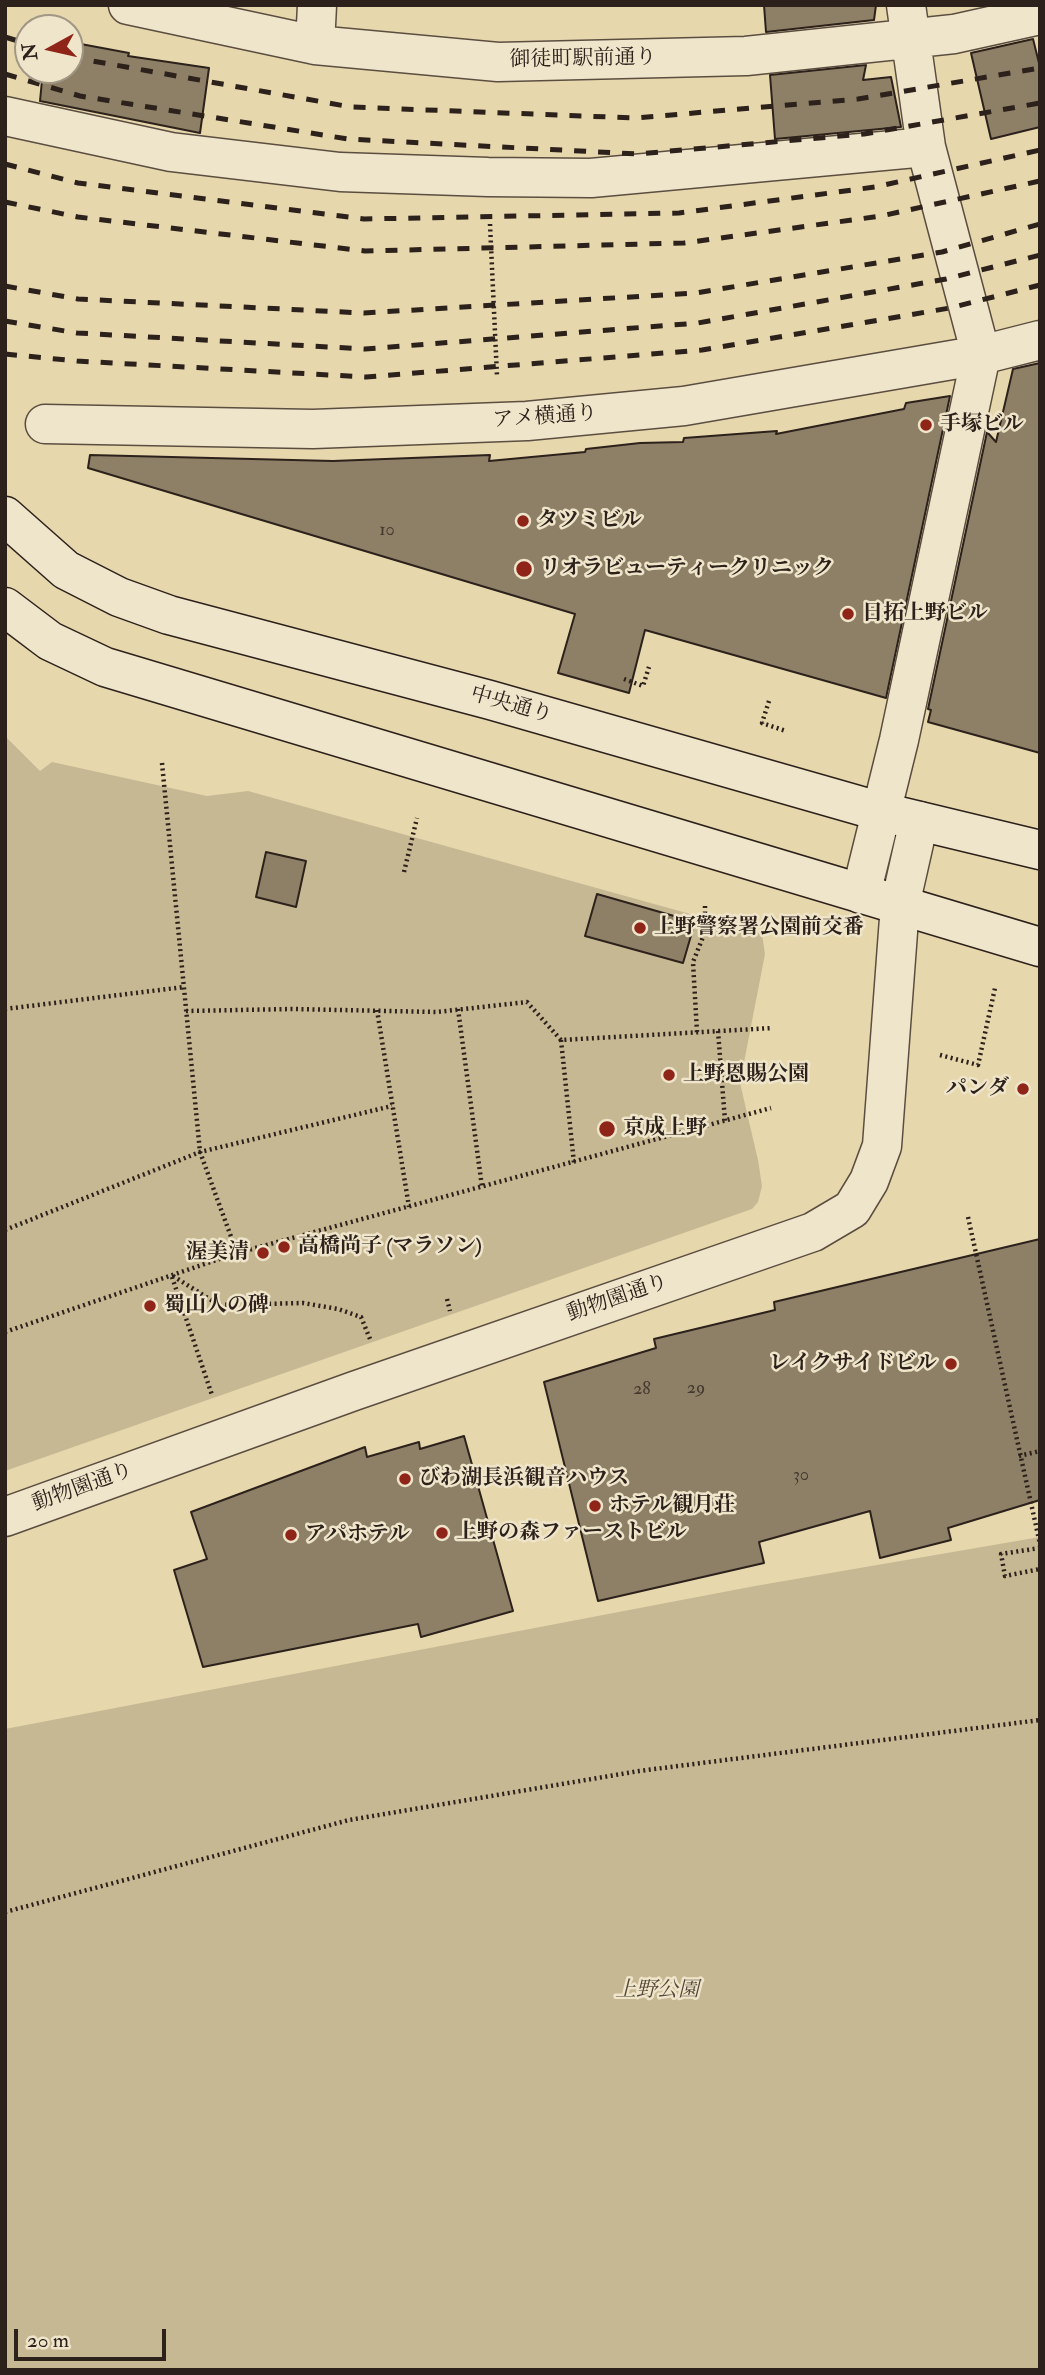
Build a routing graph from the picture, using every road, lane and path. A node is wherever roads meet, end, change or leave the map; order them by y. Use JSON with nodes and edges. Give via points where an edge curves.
{"nodes":[{"id":1,"x":128,"y":5,"type":"edge"},
{"id":2,"x":317,"y":5,"type":"edge"},
{"id":3,"x":1040,"y":15,"type":"edge"},
{"id":4,"x":909,"y":22,"type":"edge"},
{"id":5,"x":315,"y":45,"type":"junction"},
{"id":6,"x":5,"y":116,"type":"edge"},
{"id":7,"x":926,"y":147,"type":"junction"},
{"id":8,"x":488,"y":177,"type":"junction"},
{"id":9,"x":1040,"y":340,"type":"edge"},
{"id":10,"x":981,"y":355,"type":"junction"},
{"id":11,"x":499,"y":422,"type":"junction"},
{"id":12,"x":45,"y":424,"type":"dead end"},
{"id":13,"x":5,"y":516,"type":"edge"},
{"id":14,"x":5,"y":607,"type":"edge"},
{"id":15,"x":649,"y":667,"type":"dead end"},
{"id":16,"x":624,"y":679,"type":"dead end"},
{"id":17,"x":769,"y":701,"type":"dead end"},
{"id":18,"x":786,"y":731,"type":"dead end"},
{"id":19,"x":162,"y":763,"type":"dead end"},
{"id":20,"x":882,"y":812,"type":"junction"},
{"id":21,"x":417,"y":818,"type":"dead end"},
{"id":22,"x":919,"y":821,"type":"junction"},
{"id":23,"x":1040,"y":850,"type":"edge"},
{"id":24,"x":404,"y":872,"type":"dead end"},
{"id":25,"x":861,"y":894,"type":"junction"},
{"id":26,"x":705,"y":904,"type":"dead end"},
{"id":27,"x":900,"y":905,"type":"junction"},
{"id":28,"x":1040,"y":947,"type":"edge"},
{"id":29,"x":184,"y":987,"type":"junction"},
{"id":30,"x":995,"y":988,"type":"dead end"},
{"id":31,"x":5,"y":1009,"type":"edge"},
{"id":32,"x":458,"y":1009,"type":"junction"},
{"id":33,"x":377,"y":1010,"type":"junction"},
{"id":34,"x":186,"y":1011,"type":"junction"},
{"id":35,"x":773,"y":1028,"type":"dead end"},
{"id":36,"x":718,"y":1031,"type":"junction"},
{"id":37,"x":697,"y":1032,"type":"junction"},
{"id":38,"x":561,"y":1040,"type":"junction"},
{"id":39,"x":940,"y":1055,"type":"dead end"},
{"id":40,"x":392,"y":1106,"type":"junction"},
{"id":41,"x":771,"y":1108,"type":"dead end"},
{"id":42,"x":725,"y":1121,"type":"junction"},
{"id":43,"x":200,"y":1152,"type":"junction"},
{"id":44,"x":573,"y":1163,"type":"junction"},
{"id":45,"x":482,"y":1187,"type":"junction"},
{"id":46,"x":409,"y":1208,"type":"junction"},
{"id":47,"x":968,"y":1217,"type":"dead end"},
{"id":48,"x":5,"y":1230,"type":"edge"},
{"id":49,"x":237,"y":1253,"type":"junction"},
{"id":50,"x":172,"y":1276,"type":"junction"},
{"id":51,"x":5,"y":1332,"type":"edge"},
{"id":52,"x":374,"y":1350,"type":"dead end"},
{"id":53,"x":215,"y":1406,"type":"dead end"},
{"id":54,"x":1040,"y":1451,"type":"edge"},
{"id":55,"x":1019,"y":1457,"type":"junction"},
{"id":56,"x":5,"y":1517,"type":"edge"},
{"id":57,"x":1040,"y":1546,"type":"edge"},
{"id":58,"x":1040,"y":1569,"type":"edge"},
{"id":59,"x":1040,"y":1720,"type":"edge"},
{"id":60,"x":5,"y":1912,"type":"edge"}],
"edges":[{"from":1,"to":5,"type":"street","name":"御徒町駅前通り"},
{"from":2,"to":5,"type":"street"},
{"from":3,"to":4,"type":"street","name":"御徒町駅前通り","via":[[954,34]]},
{"from":4,"to":5,"type":"street","name":"御徒町駅前通り","via":[[746,56],[621,61],[498,62]]},
{"from":4,"to":7,"type":"street"},
{"from":6,"to":8,"type":"street","via":[[171,152],[340,172]]},
{"from":7,"to":8,"type":"street","via":[[591,178]]},
{"from":7,"to":10,"type":"street"},
{"from":8,"to":11,"type":"path"},
{"from":9,"to":10,"type":"street","name":"アメ横通り"},
{"from":10,"to":11,"type":"street","name":"アメ横通り","via":[[684,406]]},
{"from":10,"to":20,"type":"street"},
{"from":11,"to":12,"type":"street","name":"アメ横通り","via":[[313,429]]},
{"from":13,"to":20,"type":"street","name":"中央通り","via":[[66,570],[169,615],[490,699]]},
{"from":14,"to":25,"type":"street","via":[[50,641],[105,667]]},
{"from":15,"to":16,"type":"path","via":[[643,686]]},
{"from":17,"to":18,"type":"path","via":[[762,723]]},
{"from":19,"to":29,"type":"path"},
{"from":20,"to":22,"type":"street","name":"中央通り"},
{"from":20,"to":25,"type":"street"},
{"from":21,"to":24,"type":"path"},
{"from":22,"to":23,"type":"street","name":"中央通り"},
{"from":22,"to":27,"type":"street","name":"動物園通り"},
{"from":25,"to":27,"type":"street"},
{"from":26,"to":37,"type":"path","via":[[705,932],[693,962]]},
{"from":27,"to":28,"type":"street"},
{"from":27,"to":56,"type":"street","name":"動物園通り","via":[[883,1146],[852,1209],[813,1232]]},
{"from":29,"to":31,"type":"path"},
{"from":29,"to":34,"type":"path"},
{"from":30,"to":39,"type":"path","via":[[978,1065]]},
{"from":32,"to":33,"type":"path"},
{"from":32,"to":38,"type":"path","via":[[527,1002]]},
{"from":32,"to":45,"type":"path"},
{"from":33,"to":34,"type":"path"},
{"from":33,"to":40,"type":"path"},
{"from":34,"to":43,"type":"path"},
{"from":35,"to":36,"type":"path"},
{"from":36,"to":37,"type":"path"},
{"from":36,"to":42,"type":"path"},
{"from":37,"to":38,"type":"path"},
{"from":38,"to":44,"type":"path"},
{"from":40,"to":43,"type":"path"},
{"from":40,"to":46,"type":"path"},
{"from":41,"to":42,"type":"path"},
{"from":42,"to":44,"type":"path"},
{"from":43,"to":48,"type":"path"},
{"from":43,"to":49,"type":"path"},
{"from":44,"to":45,"type":"path"},
{"from":45,"to":46,"type":"path"},
{"from":46,"to":49,"type":"path"},
{"from":47,"to":55,"type":"path"},
{"from":49,"to":50,"type":"path"},
{"from":50,"to":51,"type":"path"},
{"from":50,"to":52,"type":"path","via":[[219,1305],[303,1303],[361,1317]]},
{"from":50,"to":53,"type":"path"},
{"from":54,"to":55,"type":"path"},
{"from":55,"to":57,"type":"path"},
{"from":57,"to":58,"type":"path","via":[[1002,1555],[1004,1576]]},
{"from":59,"to":60,"type":"path","via":[[639,1771],[349,1820]]}]}
